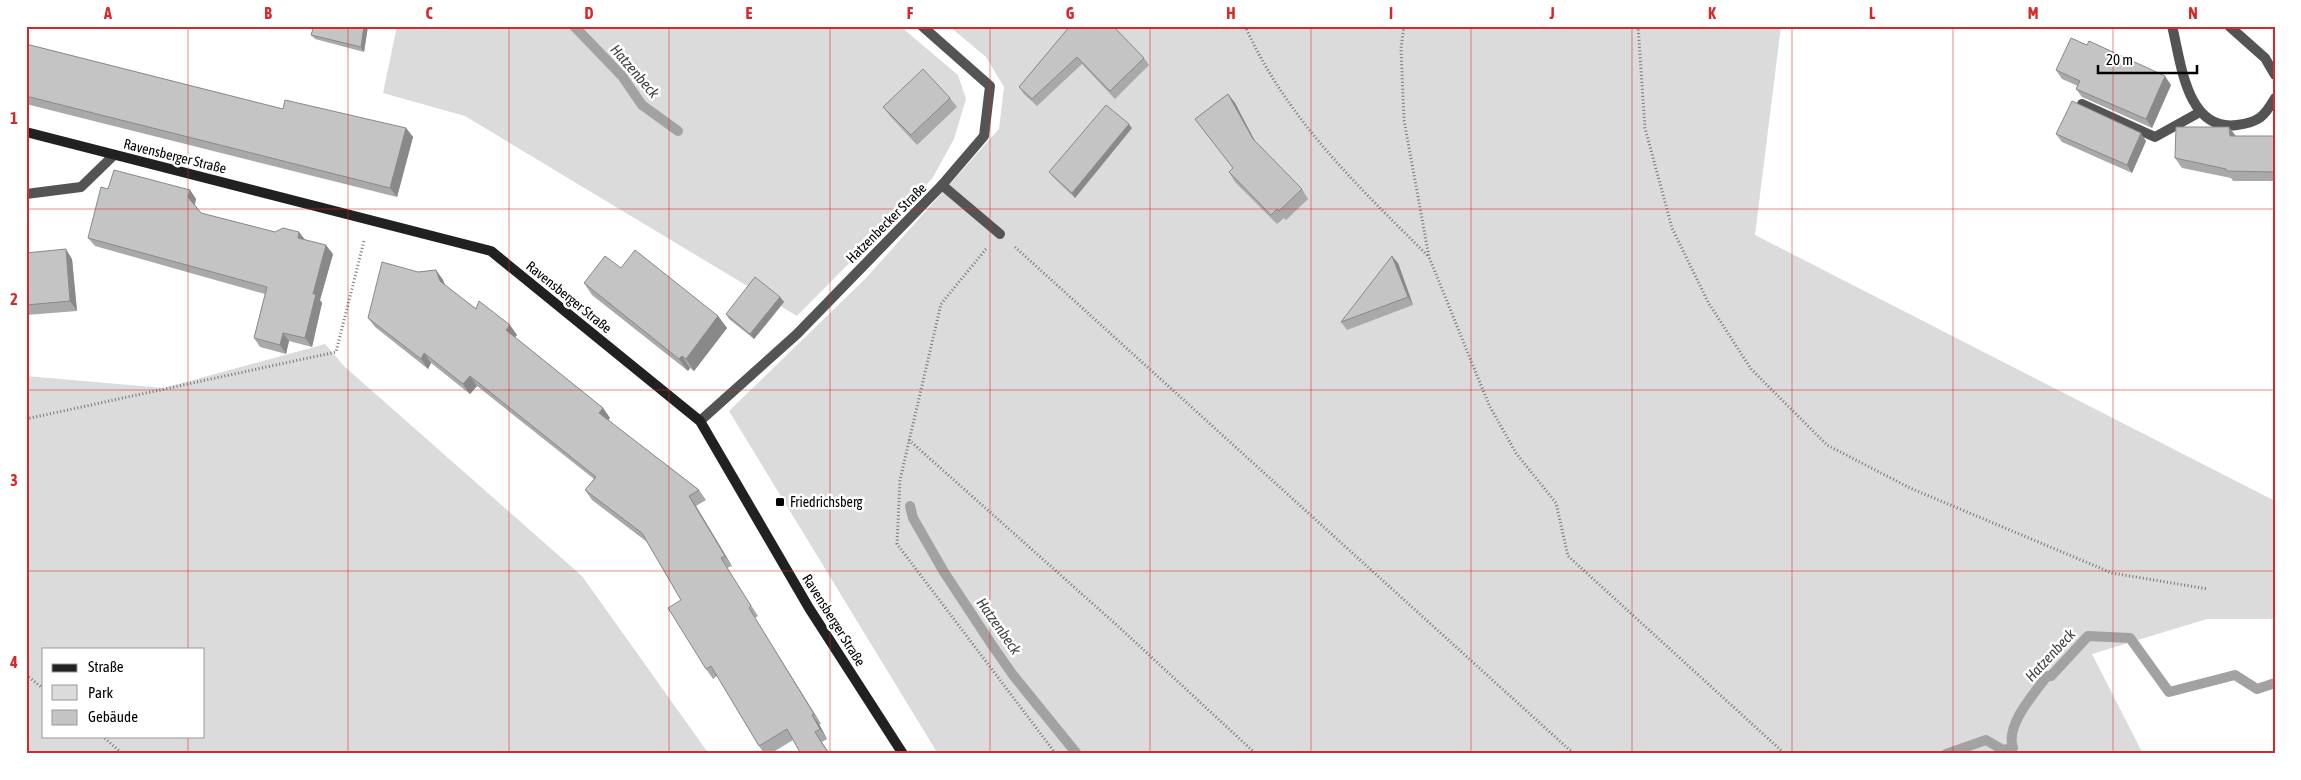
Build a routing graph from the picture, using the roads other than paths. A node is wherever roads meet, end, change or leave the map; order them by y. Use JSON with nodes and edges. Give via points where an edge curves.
{"nodes":[{"id":1,"x":922,"y":26,"type":"edge"},
{"id":2,"x":2172,"y":26,"type":"edge"},
{"id":3,"x":2229,"y":26,"type":"edge"},
{"id":4,"x":2275,"y":75,"type":"edge"},
{"id":5,"x":2275,"y":98,"type":"edge"},
{"id":6,"x":2082,"y":104,"type":"edge"},
{"id":7,"x":2200,"y":112,"type":"junction"},
{"id":8,"x":26,"y":132,"type":"edge"},
{"id":9,"x":114,"y":155,"type":"junction"},
{"id":10,"x":942,"y":185,"type":"junction"},
{"id":11,"x":26,"y":194,"type":"edge"},
{"id":12,"x":1000,"y":234,"type":"road end"},
{"id":13,"x":700,"y":421,"type":"junction"},
{"id":14,"x":903,"y":754,"type":"edge"}],
"edges":[{"from":1,"to":10,"type":"street","name":"Hatzenbecker Straße","via":[[990,86],[984,136]]},
{"from":2,"to":7,"type":"street","via":[[2188,91]]},
{"from":3,"to":4,"type":"street","via":[[2265,58]]},
{"from":5,"to":7,"type":"street","via":[[2266,115],[2251,124],[2231,126],[2213,122]]},
{"from":6,"to":7,"type":"street","via":[[2155,137]]},
{"from":8,"to":9,"type":"street","name":"Ravensberger Straße"},
{"from":9,"to":11,"type":"street","via":[[81,187]]},
{"from":9,"to":13,"type":"street","name":"Ravensberger Straße","via":[[491,251]]},
{"from":10,"to":12,"type":"street"},
{"from":10,"to":13,"type":"street","name":"Hatzenbecker Straße","via":[[797,334]]},
{"from":13,"to":14,"type":"street","name":"Ravensberger Straße","via":[[809,608]]}]}
